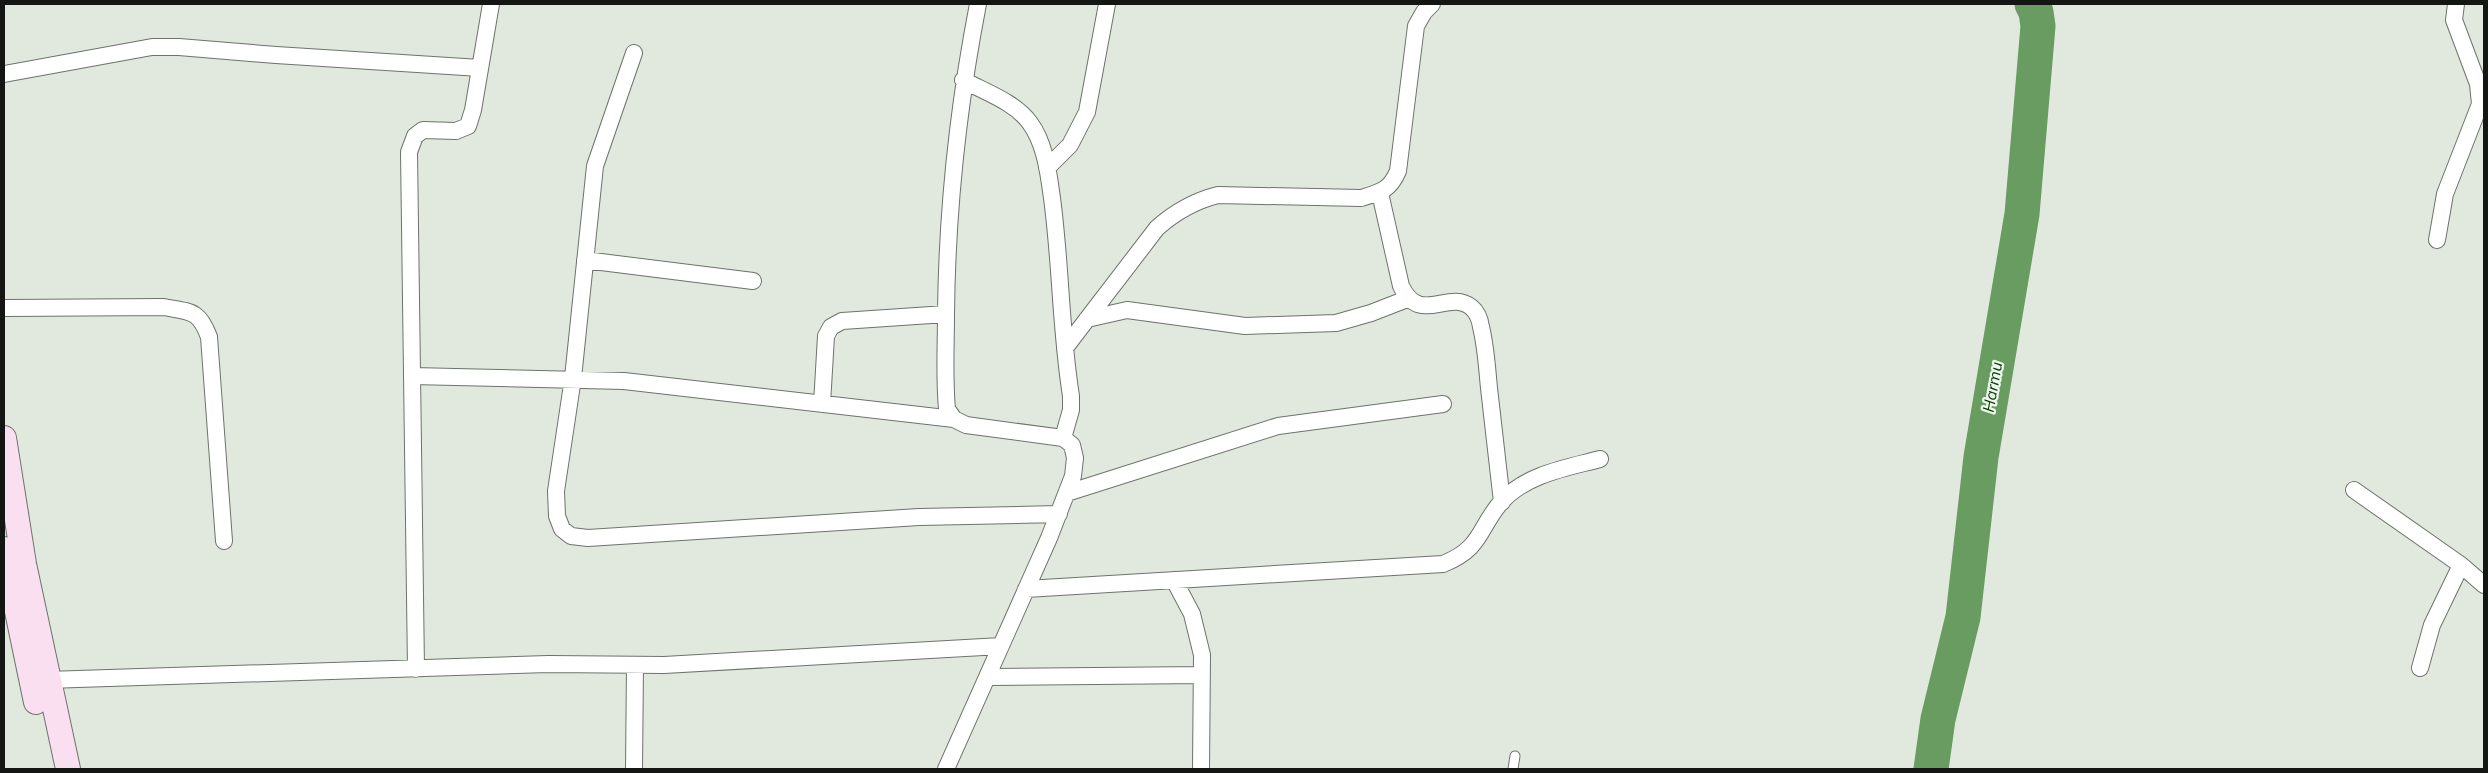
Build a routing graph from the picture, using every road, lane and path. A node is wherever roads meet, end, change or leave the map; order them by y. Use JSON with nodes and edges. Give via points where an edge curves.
{"nodes":[{"id":1,"x":490,"y":4,"type":"edge"},
{"id":2,"x":978,"y":4,"type":"edge"},
{"id":3,"x":1107,"y":4,"type":"edge"},
{"id":4,"x":1432,"y":4,"type":"edge"},
{"id":5,"x":2456,"y":4,"type":"edge"},
{"id":6,"x":634,"y":53,"type":"dead end"},
{"id":7,"x":480,"y":68,"type":"junction"},
{"id":8,"x":4,"y":74,"type":"edge"},
{"id":9,"x":964,"y":80,"type":"junction"},
{"id":10,"x":1047,"y":168,"type":"junction"},
{"id":11,"x":1380,"y":193,"type":"junction"},
{"id":12,"x":2437,"y":240,"type":"dead end"},
{"id":13,"x":585,"y":260,"type":"junction"},
{"id":14,"x":753,"y":281,"type":"dead end"},
{"id":15,"x":1407,"y":299,"type":"junction"},
{"id":16,"x":4,"y":308,"type":"edge"},
{"id":17,"x":946,"y":314,"type":"junction"},
{"id":18,"x":1087,"y":319,"type":"junction"},
{"id":19,"x":1065,"y":348,"type":"junction"},
{"id":20,"x":412,"y":376,"type":"junction"},
{"id":21,"x":573,"y":378,"type":"junction"},
{"id":22,"x":822,"y":404,"type":"junction"},
{"id":23,"x":1443,"y":404,"type":"dead end"},
{"id":24,"x":954,"y":419,"type":"junction"},
{"id":25,"x":4,"y":438,"type":"edge"},
{"id":26,"x":1063,"y":438,"type":"junction"},
{"id":27,"x":1600,"y":459,"type":"dead end"},
{"id":28,"x":2354,"y":490,"type":"dead end"},
{"id":29,"x":1067,"y":493,"type":"junction"},
{"id":30,"x":1502,"y":502,"type":"junction"},
{"id":31,"x":1059,"y":514,"type":"junction"},
{"id":32,"x":224,"y":541,"type":"dead end"},
{"id":33,"x":4,"y":548,"type":"edge"},
{"id":34,"x":2461,"y":565,"type":"junction"},
{"id":35,"x":1174,"y":580,"type":"junction"},
{"id":36,"x":2484,"y":585,"type":"edge"},
{"id":37,"x":1026,"y":589,"type":"junction"},
{"id":38,"x":1001,"y":646,"type":"junction"},
{"id":39,"x":634,"y":665,"type":"junction"},
{"id":40,"x":2420,"y":668,"type":"dead end"},
{"id":41,"x":416,"y":669,"type":"junction"},
{"id":42,"x":1202,"y":675,"type":"junction"},
{"id":43,"x":987,"y":676,"type":"junction"},
{"id":44,"x":47,"y":680,"type":"junction"},
{"id":45,"x":1515,"y":756,"type":"dead end"},
{"id":46,"x":51,"y":769,"type":"edge"},
{"id":47,"x":68,"y":769,"type":"edge"},
{"id":48,"x":634,"y":769,"type":"edge"},
{"id":49,"x":946,"y":769,"type":"edge"},
{"id":50,"x":1201,"y":769,"type":"edge"},
{"id":51,"x":1513,"y":769,"type":"edge"}],
"edges":[{"from":1,"to":7,"type":"street"},
{"from":2,"to":9,"type":"street"},
{"from":3,"to":10,"type":"street","via":[[1087,112],[1070,145]]},
{"from":4,"to":11,"type":"street","via":[[1416,26],[1398,171],[1392,183]]},
{"from":5,"to":12,"type":"street","via":[[2454,20],[2478,84],[2480,104],[2445,194]]},
{"from":6,"to":13,"type":"street","via":[[595,166]]},
{"from":7,"to":8,"type":"street","via":[[152,47]]},
{"from":7,"to":20,"type":"street","via":[[474,110],[468,126],[456,131],[423,130],[415,136],[409,152]]},
{"from":9,"to":10,"type":"street","via":[[1021,113],[1031,123]]},
{"from":9,"to":17,"type":"street","via":[[951,189]]},
{"from":10,"to":19,"type":"street","via":[[1055,217]]},
{"from":11,"to":15,"type":"street","via":[[1401,286]]},
{"from":11,"to":18,"type":"street","via":[[1361,198],[1218,195],[1202,199],[1172,215],[1157,228]]},
{"from":13,"to":14,"type":"street"},
{"from":13,"to":21,"type":"street"},
{"from":15,"to":18,"type":"street","via":[[1336,323],[1245,326],[1127,310]]},
{"from":15,"to":30,"type":"street","via":[[1420,305],[1462,304],[1477,314],[1484,345]]},
{"from":16,"to":32,"type":"street","via":[[164,306],[190,311],[203,320],[209,337]]},
{"from":17,"to":22,"type":"street","via":[[842,321],[831,327],[826,336]]},
{"from":17,"to":24,"type":"street","via":[[945,394],[947,409]]},
{"from":18,"to":19,"type":"street"},
{"from":19,"to":26,"type":"street","via":[[1071,410]]},
{"from":20,"to":21,"type":"street"},
{"from":20,"to":41,"type":"street"},
{"from":21,"to":22,"type":"street"},
{"from":21,"to":31,"type":"street","via":[[556,491],[557,516],[562,529],[571,536],[588,538],[918,517]]},
{"from":22,"to":24,"type":"street"},
{"from":23,"to":29,"type":"street","via":[[1278,426]]},
{"from":24,"to":26,"type":"street","via":[[966,425]]},
{"from":25,"to":44,"type":"street"},
{"from":26,"to":29,"type":"street","via":[[1072,445],[1075,458]]},
{"from":27,"to":30,"type":"street","via":[[1546,473],[1524,484]]},
{"from":28,"to":34,"type":"street"},
{"from":29,"to":31,"type":"street"},
{"from":30,"to":35,"type":"street","via":[[1476,541],[1460,557],[1443,564]]},
{"from":31,"to":37,"type":"street"},
{"from":33,"to":46,"type":"street"},
{"from":34,"to":36,"type":"street"},
{"from":34,"to":40,"type":"street","via":[[2432,625]]},
{"from":35,"to":37,"type":"street"},
{"from":35,"to":42,"type":"street","via":[[1192,614],[1202,655]]},
{"from":37,"to":38,"type":"street"},
{"from":38,"to":39,"type":"street"},
{"from":38,"to":43,"type":"street"},
{"from":39,"to":41,"type":"street","via":[[548,664]]},
{"from":39,"to":48,"type":"street"},
{"from":41,"to":44,"type":"street"},
{"from":42,"to":43,"type":"street"},
{"from":42,"to":50,"type":"street"},
{"from":43,"to":49,"type":"street"},
{"from":44,"to":47,"type":"street"},
{"from":45,"to":51,"type":"lane"}]}
